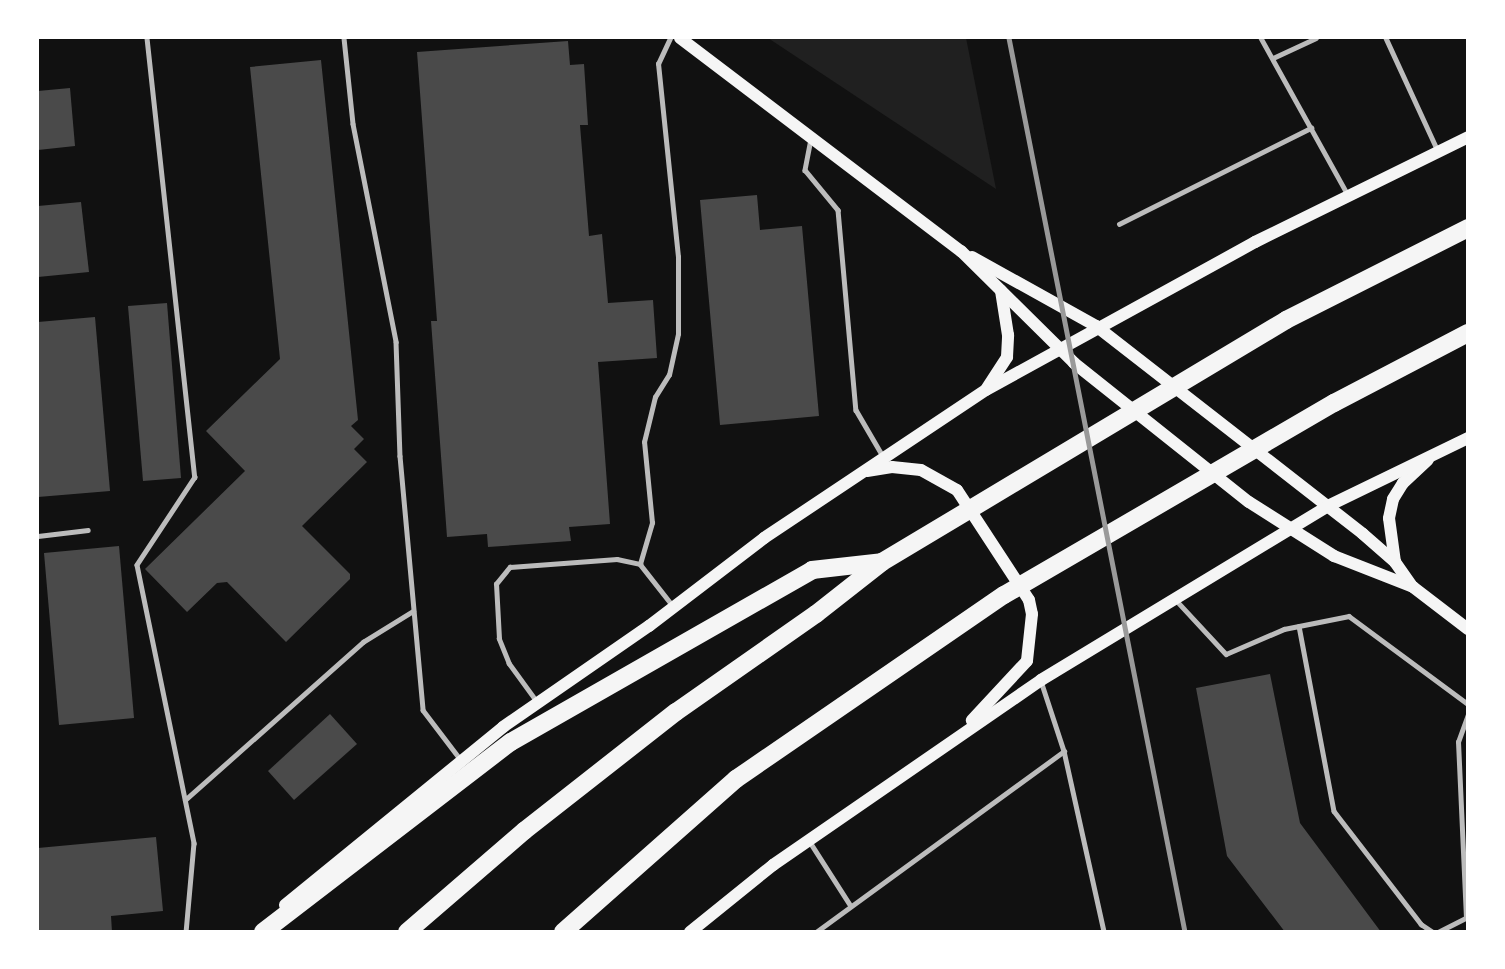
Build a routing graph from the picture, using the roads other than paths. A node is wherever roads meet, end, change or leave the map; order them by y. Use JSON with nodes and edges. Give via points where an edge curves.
{"nodes":[{"id":1,"x":147,"y":38,"type":"edge"},
{"id":2,"x":344,"y":38,"type":"edge"},
{"id":3,"x":670,"y":38,"type":"edge"},
{"id":4,"x":680,"y":38,"type":"edge"},
{"id":5,"x":1261,"y":38,"type":"edge"},
{"id":6,"x":1316,"y":38,"type":"edge"},
{"id":7,"x":1386,"y":38,"type":"edge"},
{"id":8,"x":1273,"y":58,"type":"junction"},
{"id":9,"x":1311,"y":128,"type":"junction"},
{"id":10,"x":812,"y":136,"type":"junction"},
{"id":11,"x":1467,"y":137,"type":"edge"},
{"id":12,"x":1438,"y":152,"type":"junction"},
{"id":13,"x":1348,"y":195,"type":"junction"},
{"id":14,"x":1119,"y":224,"type":"dead end"},
{"id":15,"x":1467,"y":228,"type":"edge"},
{"id":16,"x":962,"y":251,"type":"junction"},
{"id":17,"x":1001,"y":290,"type":"junction"},
{"id":18,"x":1096,"y":326,"type":"junction"},
{"id":19,"x":1467,"y":333,"type":"edge"},
{"id":20,"x":1058,"y":348,"type":"junction"},
{"id":21,"x":986,"y":390,"type":"junction"},
{"id":22,"x":1467,"y":438,"type":"edge"},
{"id":23,"x":1436,"y":452,"type":"junction"},
{"id":24,"x":884,"y":458,"type":"junction"},
{"id":25,"x":864,"y":471,"type":"junction"},
{"id":26,"x":1328,"y":506,"type":"junction"},
{"id":27,"x":88,"y":530,"type":"dead end"},
{"id":28,"x":1289,"y":530,"type":"junction"},
{"id":29,"x":38,"y":536,"type":"edge"},
{"id":30,"x":882,"y":562,"type":"junction"},
{"id":31,"x":1395,"y":562,"type":"junction"},
{"id":32,"x":640,"y":564,"type":"junction"},
{"id":33,"x":1413,"y":587,"type":"junction"},
{"id":34,"x":1174,"y":599,"type":"junction"},
{"id":35,"x":674,"y":607,"type":"junction"},
{"id":36,"x":413,"y":611,"type":"junction"},
{"id":37,"x":1466,"y":624,"type":"edge"},
{"id":38,"x":1299,"y":626,"type":"junction"},
{"id":39,"x":1041,"y":680,"type":"junction"},
{"id":40,"x":538,"y":703,"type":"junction"},
{"id":41,"x":1467,"y":704,"type":"edge"},
{"id":42,"x":1467,"y":714,"type":"edge"},
{"id":43,"x":947,"y":744,"type":"junction"},
{"id":44,"x":1064,"y":751,"type":"junction"},
{"id":45,"x":461,"y":760,"type":"junction"},
{"id":46,"x":185,"y":800,"type":"junction"},
{"id":47,"x":809,"y":840,"type":"junction"},
{"id":48,"x":851,"y":906,"type":"junction"},
{"id":49,"x":186,"y":932,"type":"edge"},
{"id":50,"x":253,"y":932,"type":"edge"},
{"id":51,"x":263,"y":932,"type":"edge"},
{"id":52,"x":406,"y":932,"type":"edge"},
{"id":53,"x":563,"y":932,"type":"edge"},
{"id":54,"x":690,"y":932,"type":"edge"},
{"id":55,"x":816,"y":932,"type":"edge"},
{"id":56,"x":1104,"y":932,"type":"edge"},
{"id":57,"x":1433,"y":932,"type":"edge"},
{"id":58,"x":1437,"y":932,"type":"edge"}],
"edges":[{"from":1,"to":46,"type":"lane","via":[[195,477],[137,565]]},
{"from":2,"to":36,"type":"lane","via":[[353,124],[396,342],[400,456]]},
{"from":3,"to":32,"type":"lane","via":[[658,64],[678,257],[678,334],[669,375],[655,397],[644,442],[652,524]]},
{"from":4,"to":10,"type":"main road"},
{"from":5,"to":8,"type":"lane"},
{"from":6,"to":8,"type":"lane"},
{"from":7,"to":12,"type":"lane"},
{"from":8,"to":9,"type":"lane"},
{"from":9,"to":13,"type":"lane"},
{"from":9,"to":14,"type":"lane"},
{"from":10,"to":16,"type":"main road"},
{"from":10,"to":24,"type":"lane","via":[[805,170],[838,210],[856,410]]},
{"from":11,"to":12,"type":"main road"},
{"from":12,"to":13,"type":"main road"},
{"from":13,"to":18,"type":"main road"},
{"from":15,"to":30,"type":"highway","via":[[1286,320]]},
{"from":16,"to":17,"type":"main road"},
{"from":16,"to":18,"type":"main road"},
{"from":17,"to":20,"type":"main road"},
{"from":17,"to":21,"type":"main road","via":[[1008,335],[1006,357]]},
{"from":18,"to":20,"type":"main road"},
{"from":18,"to":26,"type":"main road"},
{"from":19,"to":53,"type":"highway","via":[[1334,403],[1004,595],[736,779]]},
{"from":20,"to":21,"type":"main road"},
{"from":20,"to":28,"type":"main road"},
{"from":21,"to":24,"type":"main road"},
{"from":22,"to":23,"type":"main road"},
{"from":23,"to":26,"type":"main road"},
{"from":23,"to":31,"type":"main road","via":[[1403,483],[1393,499],[1389,518]]},
{"from":24,"to":25,"type":"main road"},
{"from":25,"to":35,"type":"main road","via":[[764,538]]},
{"from":25,"to":43,"type":"main road","via":[[892,467],[921,470],[957,490],[1029,600],[1032,614],[1027,661]]},
{"from":26,"to":28,"type":"main road"},
{"from":26,"to":31,"type":"main road"},
{"from":27,"to":29,"type":"lane"},
{"from":28,"to":33,"type":"main road","via":[[1335,556]]},
{"from":28,"to":34,"type":"main road"},
{"from":30,"to":51,"type":"highway","via":[[812,570],[511,742]]},
{"from":30,"to":52,"type":"highway","via":[[816,614],[676,712],[524,831]]},
{"from":31,"to":33,"type":"main road"},
{"from":32,"to":35,"type":"lane"},
{"from":32,"to":40,"type":"lane","via":[[617,559],[510,567],[496,584],[500,639],[509,664]]},
{"from":33,"to":37,"type":"main road"},
{"from":34,"to":38,"type":"lane","via":[[1226,654]]},
{"from":34,"to":39,"type":"main road"},
{"from":35,"to":40,"type":"main road"},
{"from":36,"to":45,"type":"lane","via":[[423,710]]},
{"from":36,"to":46,"type":"lane","via":[[363,642]]},
{"from":38,"to":41,"type":"lane","via":[[1349,616]]},
{"from":38,"to":57,"type":"lane","via":[[1334,811],[1421,924]]},
{"from":39,"to":43,"type":"main road"},
{"from":39,"to":44,"type":"lane"},
{"from":40,"to":45,"type":"main road"},
{"from":42,"to":58,"type":"lane","via":[[1458,742],[1466,918]]},
{"from":43,"to":47,"type":"main road"},
{"from":44,"to":48,"type":"lane"},
{"from":44,"to":56,"type":"lane"},
{"from":45,"to":50,"type":"main road"},
{"from":46,"to":49,"type":"lane","via":[[194,843]]},
{"from":47,"to":48,"type":"lane"},
{"from":47,"to":54,"type":"main road"},
{"from":48,"to":55,"type":"lane"}]}
